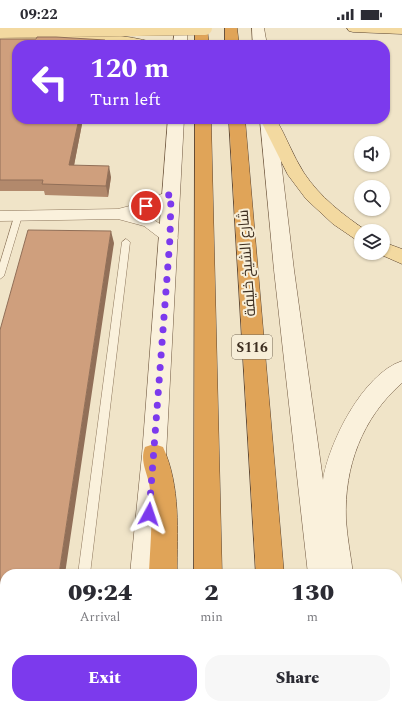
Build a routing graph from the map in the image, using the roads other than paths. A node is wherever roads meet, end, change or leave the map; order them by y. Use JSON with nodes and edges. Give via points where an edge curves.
{"nodes":[{"id":1,"x":181,"y":28,"type":"edge"},
{"id":2,"x":202,"y":28,"type":"edge"},
{"id":3,"x":205,"y":28,"type":"edge"},
{"id":4,"x":231,"y":28,"type":"edge"},
{"id":5,"x":258,"y":28,"type":"edge"},
{"id":6,"x":353,"y":28,"type":"edge"},
{"id":7,"x":402,"y":30,"type":"edge"},
{"id":8,"x":0,"y":31,"type":"edge"},
{"id":9,"x":0,"y":38,"type":"edge"},
{"id":10,"x":124,"y":40,"type":"edge"},
{"id":11,"x":180,"y":40,"type":"edge"},
{"id":12,"x":202,"y":40,"type":"edge"},
{"id":13,"x":232,"y":40,"type":"edge"},
{"id":14,"x":259,"y":40,"type":"edge"},
{"id":15,"x":176,"y":124,"type":"edge"},
{"id":16,"x":203,"y":124,"type":"edge"},
{"id":17,"x":237,"y":124,"type":"edge"},
{"id":18,"x":269,"y":124,"type":"edge"},
{"id":19,"x":272,"y":124,"type":"edge"},
{"id":20,"x":171,"y":194,"type":"junction"},
{"id":21,"x":118,"y":214,"type":"junction"},
{"id":22,"x":0,"y":216,"type":"edge"},
{"id":23,"x":18,"y":216,"type":"junction"},
{"id":24,"x":354,"y":230,"type":"edge"},
{"id":25,"x":170,"y":238,"type":"junction"},
{"id":26,"x":126,"y":242,"type":"dead end"},
{"id":27,"x":390,"y":251,"type":"edge"},
{"id":28,"x":402,"y":257,"type":"edge"},
{"id":29,"x":0,"y":276,"type":"edge"},
{"id":30,"x":402,"y":370,"type":"edge"},
{"id":31,"x":154,"y":454,"type":"junction"},
{"id":32,"x":85,"y":569,"type":"edge"},
{"id":33,"x":144,"y":569,"type":"edge"},
{"id":34,"x":163,"y":569,"type":"edge"},
{"id":35,"x":208,"y":569,"type":"edge"},
{"id":36,"x":270,"y":569,"type":"edge"},
{"id":37,"x":321,"y":569,"type":"edge"},
{"id":38,"x":338,"y":569,"type":"edge"}],
"edges":[{"from":1,"to":11,"type":"main road"},
{"from":2,"to":12,"type":"highway"},
{"from":3,"to":8,"type":"main road","bridge":true},
{"from":4,"to":13,"type":"highway"},
{"from":5,"to":14,"type":"main road"},
{"from":6,"to":7,"type":"main road"},
{"from":9,"to":10,"type":"main road"},
{"from":15,"to":20,"type":"main road"},
{"from":16,"to":35,"type":"highway"},
{"from":17,"to":36,"type":"highway","name":"شارع الشيخ خليفة","number":"S116"},
{"from":18,"to":37,"type":"main road"},
{"from":19,"to":24,"type":"main road","via":[[290,162],[311,195]]},
{"from":20,"to":21,"type":"street","via":[[146,206]]},
{"from":20,"to":25,"type":"main road"},
{"from":21,"to":23,"type":"street"},
{"from":21,"to":25,"type":"street","via":[[148,223]]},
{"from":22,"to":23,"type":"street"},
{"from":23,"to":29,"type":"lane"},
{"from":25,"to":31,"type":"main road"},
{"from":26,"to":32,"type":"lane"},
{"from":27,"to":28,"type":"main road"},
{"from":30,"to":38,"type":"main road","via":[[386,382],[366,405],[350,431],[341,459],[332,512]]},
{"from":31,"to":33,"type":"main road"},
{"from":31,"to":34,"type":"highway","via":[[162,486]]}]}
